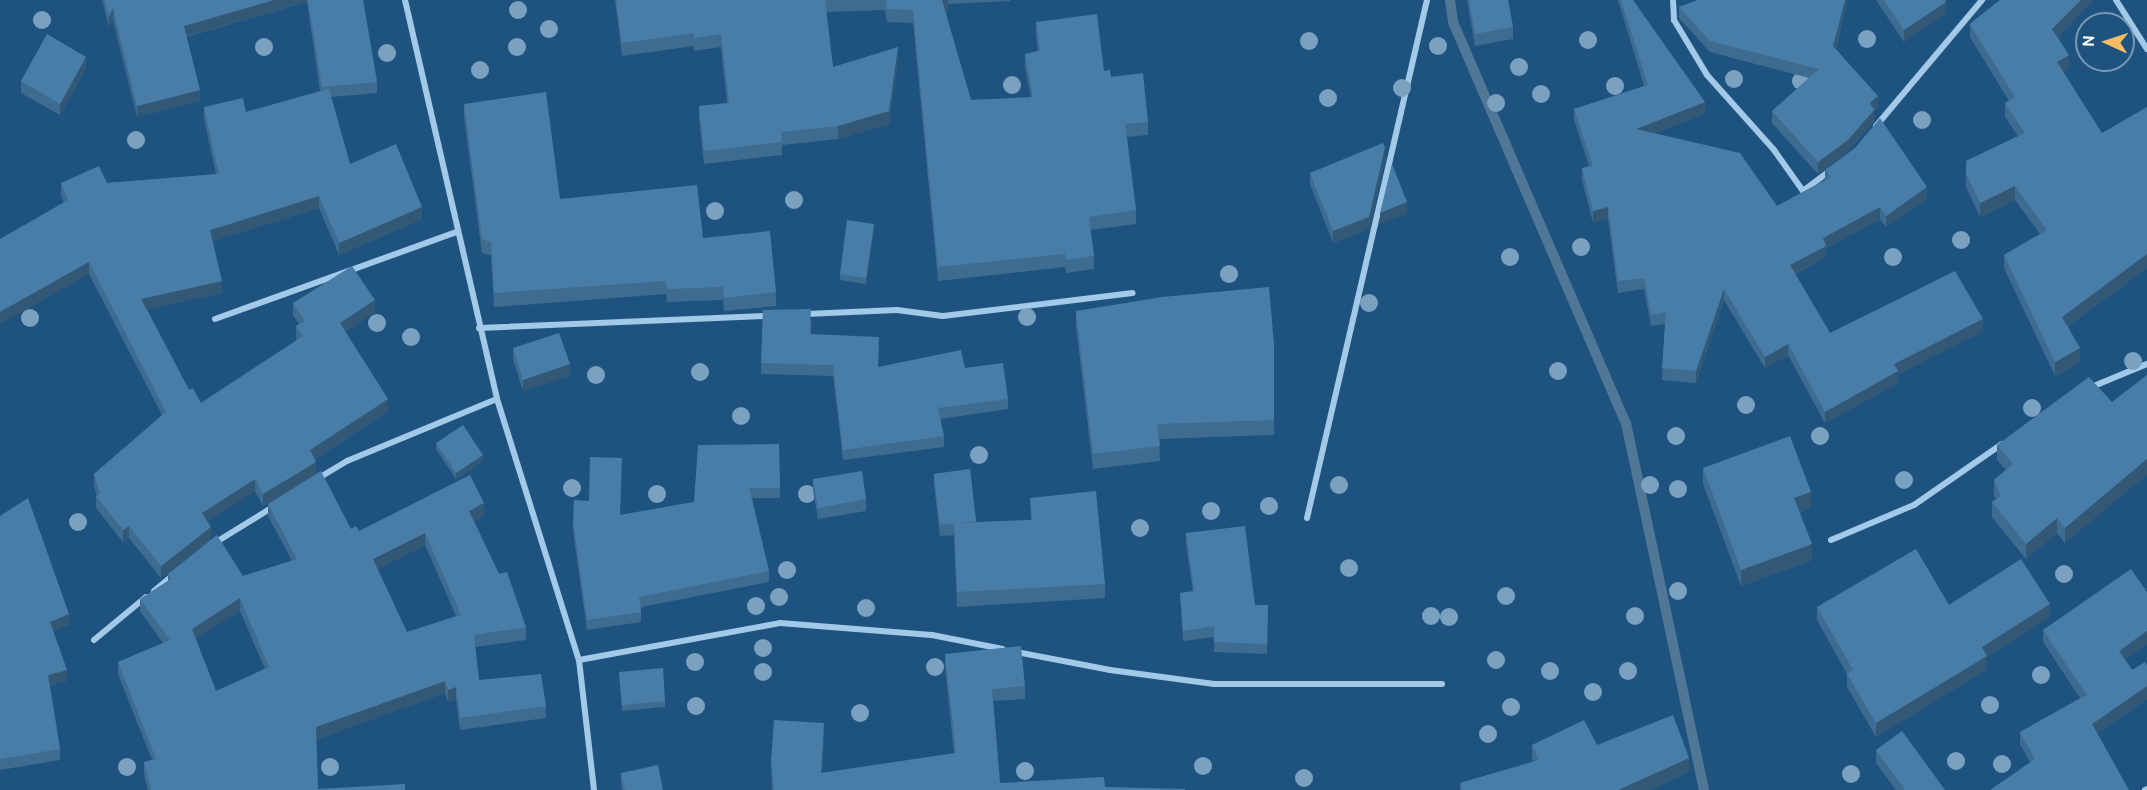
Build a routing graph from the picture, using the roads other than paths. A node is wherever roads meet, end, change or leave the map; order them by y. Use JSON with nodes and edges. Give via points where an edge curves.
{"nodes":[{"id":1,"x":405,"y":0,"type":"edge"},
{"id":2,"x":1427,"y":0,"type":"edge"},
{"id":3,"x":1673,"y":0,"type":"edge"},
{"id":4,"x":1982,"y":0,"type":"edge"},
{"id":5,"x":2116,"y":0,"type":"edge"},
{"id":6,"x":2147,"y":49,"type":"edge"},
{"id":7,"x":1867,"y":137,"type":"edge"},
{"id":8,"x":1835,"y":167,"type":"edge"},
{"id":9,"x":457,"y":232,"type":"junction"},
{"id":10,"x":1132,"y":293,"type":"dead end"},
{"id":11,"x":801,"y":314,"type":"edge"},
{"id":12,"x":777,"y":315,"type":"edge"},
{"id":13,"x":215,"y":318,"type":"dead end"},
{"id":14,"x":479,"y":327,"type":"junction"},
{"id":15,"x":2147,"y":364,"type":"edge"},
{"id":16,"x":2077,"y":394,"type":"edge"},
{"id":17,"x":497,"y":399,"type":"junction"},
{"id":18,"x":2011,"y":438,"type":"edge"},
{"id":19,"x":308,"y":485,"type":"edge"},
{"id":20,"x":278,"y":503,"type":"edge"},
{"id":21,"x":1307,"y":518,"type":"dead end"},
{"id":22,"x":1831,"y":540,"type":"dead end"},
{"id":23,"x":209,"y":546,"type":"edge"},
{"id":24,"x":183,"y":567,"type":"edge"},
{"id":25,"x":94,"y":640,"type":"dead end"},
{"id":26,"x":579,"y":660,"type":"junction"},
{"id":27,"x":1442,"y":684,"type":"dead end"},
{"id":28,"x":594,"y":790,"type":"edge"}],
"edges":[{"from":1,"to":9,"type":"street"},
{"from":2,"to":21,"type":"street"},
{"from":3,"to":8,"type":"street","via":[[1674,20],[1707,75],[1774,150],[1803,190]]},
{"from":4,"to":7,"type":"street"},
{"from":5,"to":6,"type":"street"},
{"from":9,"to":13,"type":"street"},
{"from":9,"to":14,"type":"street"},
{"from":10,"to":11,"type":"street","via":[[943,316],[897,310]]},
{"from":12,"to":14,"type":"street"},
{"from":14,"to":17,"type":"street"},
{"from":15,"to":16,"type":"street"},
{"from":17,"to":19,"type":"street","via":[[347,461]]},
{"from":17,"to":26,"type":"street"},
{"from":18,"to":22,"type":"street","via":[[1914,505]]},
{"from":20,"to":23,"type":"street"},
{"from":24,"to":25,"type":"street"},
{"from":26,"to":27,"type":"street","via":[[780,622],[932,635],[1110,670],[1214,684]]},
{"from":26,"to":28,"type":"street"}]}
